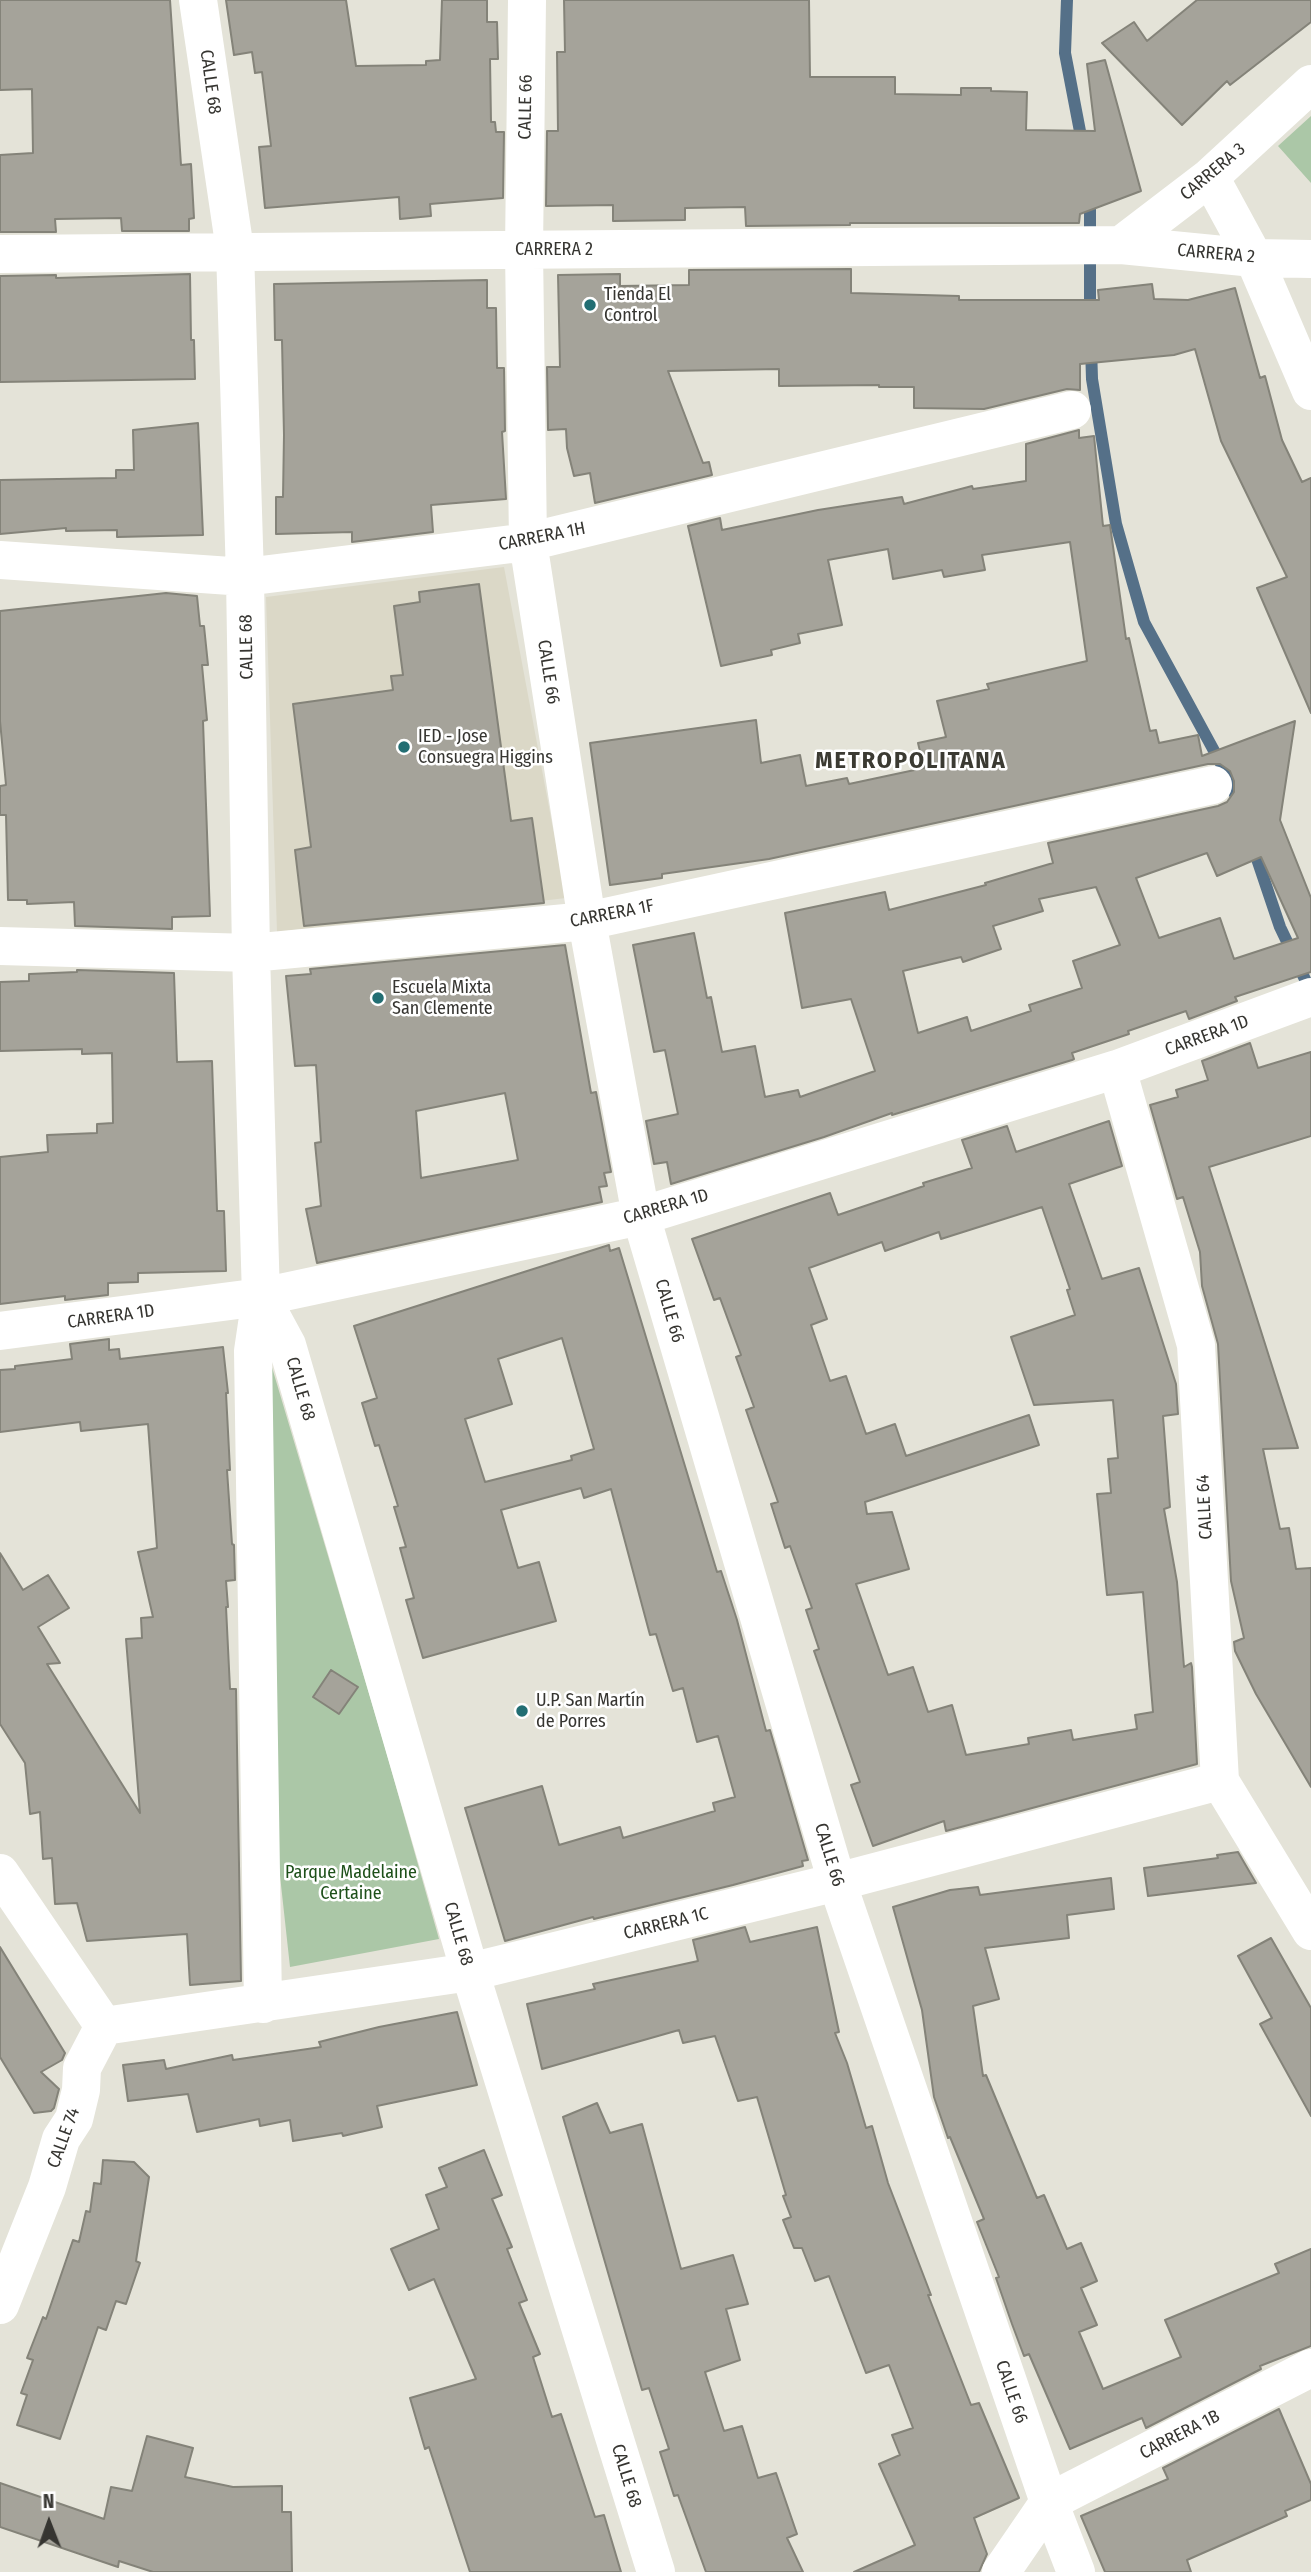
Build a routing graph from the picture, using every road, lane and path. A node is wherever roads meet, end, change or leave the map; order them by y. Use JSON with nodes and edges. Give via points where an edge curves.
{"nodes":[{"id":1,"x":198,"y":0,"type":"edge"},
{"id":2,"x":527,"y":0,"type":"edge"},
{"id":3,"x":1311,"y":85,"type":"edge"},
{"id":4,"x":1217,"y":170,"type":"junction"},
{"id":5,"x":1114,"y":245,"type":"junction"},
{"id":6,"x":235,"y":250,"type":"junction"},
{"id":7,"x":524,"y":250,"type":"junction"},
{"id":8,"x":0,"y":254,"type":"edge"},
{"id":9,"x":1254,"y":258,"type":"junction"},
{"id":10,"x":1311,"y":259,"type":"edge"},
{"id":11,"x":1311,"y":391,"type":"edge"},
{"id":12,"x":1072,"y":410,"type":"dead end"},
{"id":13,"x":528,"y":542,"type":"junction"},
{"id":14,"x":0,"y":560,"type":"edge"},
{"id":15,"x":246,"y":577,"type":"junction"},
{"id":16,"x":1213,"y":785,"type":"dead end"},
{"id":17,"x":587,"y":921,"type":"junction"},
{"id":18,"x":0,"y":946,"type":"edge"},
{"id":19,"x":251,"y":953,"type":"junction"},
{"id":20,"x":1303,"y":1000,"type":"edge"},
{"id":21,"x":1116,"y":1069,"type":"junction"},
{"id":22,"x":641,"y":1216,"type":"junction"},
{"id":23,"x":261,"y":1297,"type":"junction"},
{"id":24,"x":0,"y":1331,"type":"edge"},
{"id":25,"x":1220,"y":1781,"type":"junction"},
{"id":26,"x":0,"y":1873,"type":"edge"},
{"id":27,"x":837,"y":1882,"type":"junction"},
{"id":28,"x":1311,"y":1931,"type":"edge"},
{"id":29,"x":470,"y":1972,"type":"junction"},
{"id":30,"x":263,"y":2004,"type":"junction"},
{"id":31,"x":104,"y":2026,"type":"junction"},
{"id":32,"x":0,"y":2305,"type":"edge"},
{"id":33,"x":1311,"y":2368,"type":"edge"},
{"id":34,"x":1049,"y":2502,"type":"junction"},
{"id":35,"x":656,"y":2572,"type":"edge"},
{"id":36,"x":1002,"y":2572,"type":"edge"},
{"id":37,"x":1076,"y":2572,"type":"edge"}],
"edges":[{"from":1,"to":6,"type":"street","name":"CALLE 68"},
{"from":2,"to":7,"type":"street","name":"CALLE 66"},
{"from":3,"to":4,"type":"street","name":"CARRERA 3"},
{"from":4,"to":5,"type":"street","name":"CARRERA 3"},
{"from":4,"to":9,"type":"street"},
{"from":5,"to":7,"type":"street","name":"CARRERA 2"},
{"from":5,"to":9,"type":"street","name":"CARRERA 2"},
{"from":6,"to":7,"type":"street","name":"CARRERA 2"},
{"from":6,"to":8,"type":"street","name":"CARRERA 2"},
{"from":6,"to":15,"type":"street","name":"CALLE 68"},
{"from":7,"to":13,"type":"street","name":"CALLE 66"},
{"from":9,"to":10,"type":"street","name":"CARRERA 2"},
{"from":9,"to":11,"type":"street"},
{"from":12,"to":13,"type":"street","name":"CARRERA 1H"},
{"from":13,"to":15,"type":"street","name":"CARRERA 1H"},
{"from":13,"to":17,"type":"street","name":"CALLE 66"},
{"from":14,"to":15,"type":"street","name":"CARRERA 1H"},
{"from":15,"to":19,"type":"street","name":"CALLE 68"},
{"from":16,"to":17,"type":"street","name":"CARRERA 1F"},
{"from":17,"to":19,"type":"street","name":"CARRERA 1F"},
{"from":17,"to":22,"type":"street","name":"CALLE 66"},
{"from":18,"to":19,"type":"street","name":"CARRERA 1F"},
{"from":19,"to":23,"type":"street","name":"CALLE 68"},
{"from":20,"to":21,"type":"street","name":"CARRERA 1D"},
{"from":21,"to":22,"type":"street","name":"CARRERA 1D"},
{"from":21,"to":25,"type":"street","name":"CALLE 64","via":[[1196,1345]]},
{"from":22,"to":23,"type":"street","name":"CARRERA 1D"},
{"from":22,"to":27,"type":"street","name":"CALLE 66"},
{"from":23,"to":24,"type":"street","name":"CARRERA 1D"},
{"from":23,"to":29,"type":"street","name":"CALLE 68","via":[[287,1345]]},
{"from":23,"to":30,"type":"street","name":"CALLE 68","via":[[253,1351]]},
{"from":25,"to":27,"type":"street","name":"CARRERA 1C"},
{"from":25,"to":28,"type":"street","name":"CALLE 64"},
{"from":26,"to":31,"type":"street"},
{"from":27,"to":29,"type":"street","name":"CARRERA 1C"},
{"from":27,"to":34,"type":"street","name":"CALLE 66"},
{"from":29,"to":30,"type":"street","name":"CARRERA 1C"},
{"from":29,"to":35,"type":"street","name":"CALLE 68"},
{"from":30,"to":31,"type":"street","name":"CARRERA 1C"},
{"from":31,"to":32,"type":"street","name":"CALLE 74","via":[[82,2068],[74,2119],[61,2139]]},
{"from":33,"to":34,"type":"street","name":"CARRERA 1B"},
{"from":34,"to":36,"type":"street"},
{"from":34,"to":37,"type":"street","name":"CALLE 66"}]}
